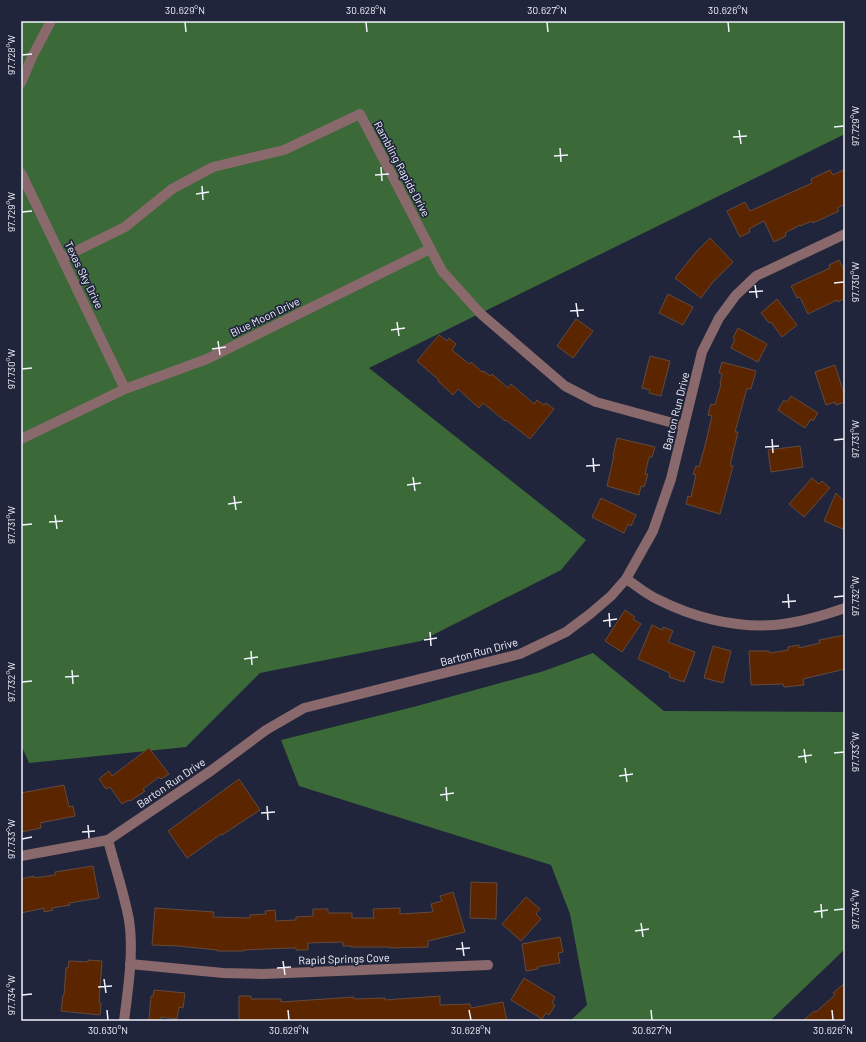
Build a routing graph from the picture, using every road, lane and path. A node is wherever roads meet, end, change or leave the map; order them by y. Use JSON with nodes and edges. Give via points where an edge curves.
{"nodes":[{"id":1,"x":51,"y":21,"type":"edge"},
{"id":2,"x":21,"y":83,"type":"edge"},
{"id":3,"x":21,"y":173,"type":"edge"},
{"id":4,"x":845,"y":234,"type":"edge"},
{"id":5,"x":430,"y":249,"type":"junction"},
{"id":6,"x":62,"y":258,"type":"junction"},
{"id":7,"x":125,"y":389,"type":"junction"},
{"id":8,"x":684,"y":426,"type":"junction"},
{"id":9,"x":21,"y":439,"type":"edge"},
{"id":10,"x":626,"y":579,"type":"junction"},
{"id":11,"x":845,"y":608,"type":"edge"},
{"id":12,"x":108,"y":840,"type":"junction"},
{"id":13,"x":21,"y":856,"type":"edge"},
{"id":14,"x":130,"y":964,"type":"junction"},
{"id":15,"x":488,"y":965,"type":"dead end"},
{"id":16,"x":124,"y":1021,"type":"edge"}],
"edges":[{"from":1,"to":2,"type":"street"},
{"from":3,"to":6,"type":"street","name":"Texas Sky Drive"},
{"from":4,"to":8,"type":"street","name":"Barton Run Drive","via":[[756,276],[736,295],[719,318],[702,352]]},
{"from":5,"to":6,"type":"street","name":"Rambling Rapids Drive","via":[[360,114],[284,150],[213,167],[172,189],[125,227]]},
{"from":5,"to":7,"type":"street","name":"Blue Moon Drive","via":[[206,359]]},
{"from":5,"to":8,"type":"street","name":"Rambling Rapids Drive","via":[[442,271],[481,314],[565,386],[596,402]]},
{"from":6,"to":7,"type":"street","name":"Texas Sky Drive"},
{"from":7,"to":9,"type":"street","name":"Blue Moon Drive"},
{"from":8,"to":10,"type":"street","name":"Barton Run Drive","via":[[663,505],[653,530]]},
{"from":10,"to":11,"type":"street","via":[[655,598],[689,613],[721,621],[774,625],[815,618]]},
{"from":10,"to":12,"type":"street","name":"Barton Run Drive","via":[[606,600],[566,632],[520,654],[304,708],[266,730]]},
{"from":12,"to":13,"type":"street","name":"Barton Run Drive"},
{"from":12,"to":14,"type":"street","via":[[123,890],[129,922]]},
{"from":14,"to":15,"type":"street","name":"Rapid Springs Cove","via":[[262,974]]},
{"from":14,"to":16,"type":"street"}]}
